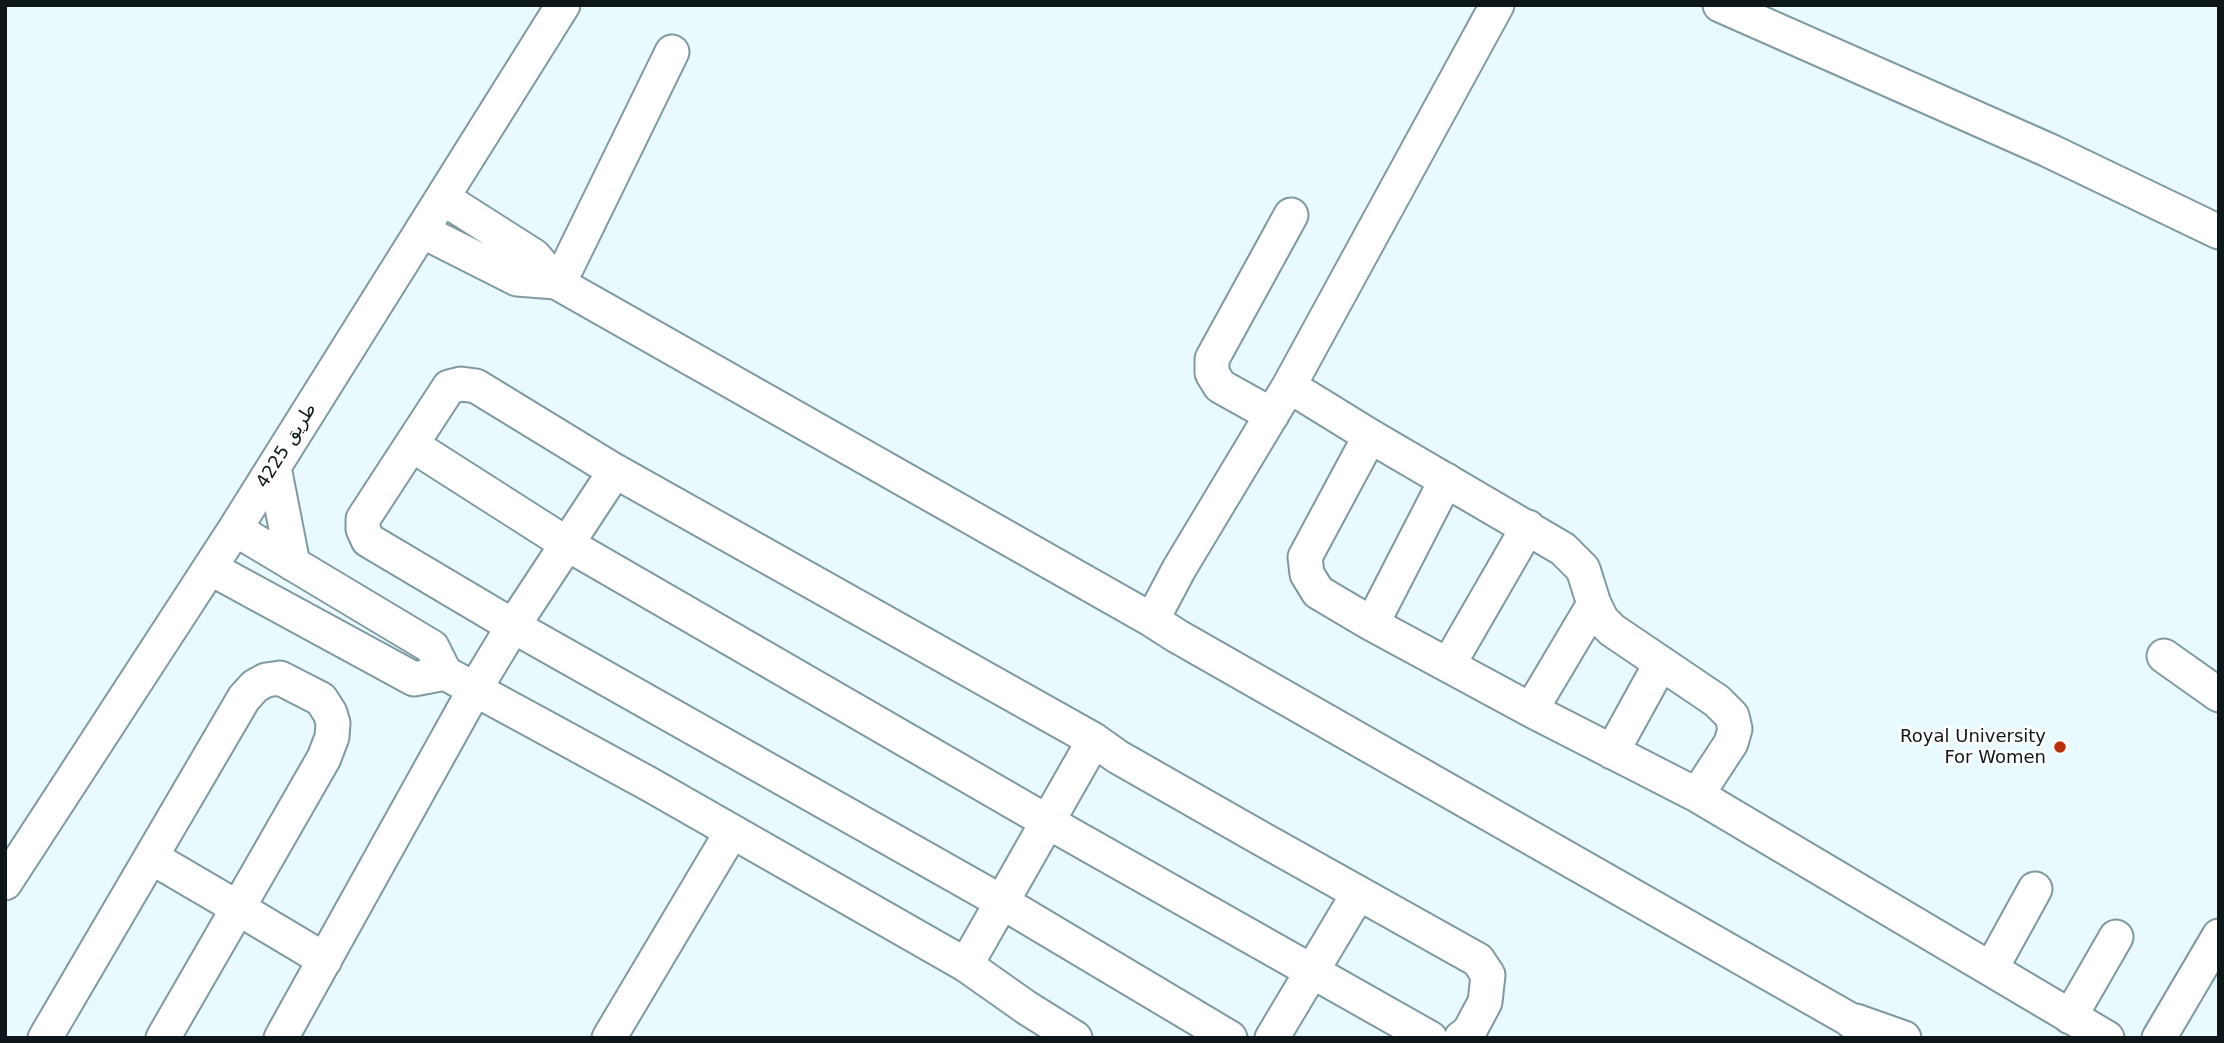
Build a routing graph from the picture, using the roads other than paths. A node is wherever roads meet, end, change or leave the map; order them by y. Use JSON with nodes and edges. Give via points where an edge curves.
{"nodes":[{"id":1,"x":563,"y":5,"type":"edge"},
{"id":2,"x":1497,"y":5,"type":"edge"},
{"id":3,"x":1720,"y":5,"type":"edge"},
{"id":4,"x":672,"y":52,"type":"dead end"},
{"id":5,"x":443,"y":198,"type":"junction"},
{"id":6,"x":1291,"y":215,"type":"dead end"},
{"id":7,"x":422,"y":231,"type":"junction"},
{"id":8,"x":2219,"y":232,"type":"edge"},
{"id":9,"x":556,"y":282,"type":"junction"},
{"id":10,"x":1289,"y":386,"type":"junction"},
{"id":11,"x":1272,"y":415,"type":"junction"},
{"id":12,"x":1370,"y":436,"type":"junction"},
{"id":13,"x":412,"y":445,"type":"junction"},
{"id":14,"x":274,"y":467,"type":"junction"},
{"id":15,"x":615,"y":471,"type":"junction"},
{"id":16,"x":1447,"y":480,"type":"junction"},
{"id":17,"x":1528,"y":527,"type":"junction"},
{"id":18,"x":235,"y":529,"type":"junction"},
{"id":19,"x":567,"y":544,"type":"junction"},
{"id":20,"x":293,"y":564,"type":"junction"},
{"id":21,"x":210,"y":568,"type":"junction"},
{"id":22,"x":1594,"y":604,"type":"junction"},
{"id":23,"x":1152,"y":620,"type":"junction"},
{"id":24,"x":1372,"y":624,"type":"junction"},
{"id":25,"x":513,"y":626,"type":"junction"},
{"id":26,"x":2164,"y":656,"type":"dead end"},
{"id":27,"x":1661,"y":663,"type":"junction"},
{"id":28,"x":1448,"y":664,"type":"junction"},
{"id":29,"x":445,"y":673,"type":"junction"},
{"id":30,"x":475,"y":689,"type":"junction"},
{"id":31,"x":2219,"y":695,"type":"edge"},
{"id":32,"x":1531,"y":710,"type":"junction"},
{"id":33,"x":1094,"y":740,"type":"junction"},
{"id":34,"x":1612,"y":752,"type":"junction"},
{"id":35,"x":1696,"y":795,"type":"junction"},
{"id":36,"x":1048,"y":822,"type":"junction"},
{"id":37,"x":731,"y":833,"type":"junction"},
{"id":38,"x":151,"y":857,"type":"junction"},
{"id":39,"x":5,"y":883,"type":"edge"},
{"id":40,"x":2035,"y":889,"type":"dead end"},
{"id":41,"x":1359,"y":894,"type":"junction"},
{"id":42,"x":1002,"y":902,"type":"junction"},
{"id":43,"x":238,"y":908,"type":"junction"},
{"id":44,"x":2219,"y":936,"type":"edge"},
{"id":45,"x":2116,"y":937,"type":"dead end"},
{"id":46,"x":325,"y":960,"type":"junction"},
{"id":47,"x":966,"y":965,"type":"junction"},
{"id":48,"x":1991,"y":969,"type":"junction"},
{"id":49,"x":1312,"y":972,"type":"junction"},
{"id":50,"x":2070,"y":1017,"type":"junction"},
{"id":51,"x":1847,"y":1018,"type":"junction"},
{"id":52,"x":45,"y":1038,"type":"edge"},
{"id":53,"x":163,"y":1038,"type":"edge"},
{"id":54,"x":281,"y":1038,"type":"edge"},
{"id":55,"x":610,"y":1038,"type":"edge"},
{"id":56,"x":1075,"y":1038,"type":"edge"},
{"id":57,"x":1230,"y":1038,"type":"edge"},
{"id":58,"x":1272,"y":1038,"type":"edge"},
{"id":59,"x":1430,"y":1038,"type":"edge"},
{"id":60,"x":1461,"y":1038,"type":"edge"},
{"id":61,"x":1874,"y":1038,"type":"edge"},
{"id":62,"x":1904,"y":1038,"type":"edge"},
{"id":63,"x":2107,"y":1038,"type":"edge"},
{"id":64,"x":2159,"y":1038,"type":"edge"}],
"edges":[{"from":1,"to":5,"type":"street","name":"طريق 4225"},
{"from":2,"to":10,"type":"street"},
{"from":3,"to":8,"type":"street","via":[[2048,150]]},
{"from":4,"to":9,"type":"street"},
{"from":5,"to":7,"type":"street","name":"طريق 4225"},
{"from":5,"to":9,"type":"street","via":[[534,256]]},
{"from":6,"to":11,"type":"street","via":[[1212,359],[1212,373],[1220,386]]},
{"from":7,"to":9,"type":"street","via":[[517,279]]},
{"from":7,"to":14,"type":"street","name":"طريق 4225"},
{"from":9,"to":23,"type":"street"},
{"from":10,"to":11,"type":"street"},
{"from":10,"to":12,"type":"street"},
{"from":11,"to":23,"type":"street"},
{"from":12,"to":16,"type":"street"},
{"from":12,"to":24,"type":"street","via":[[1305,557],[1307,574],[1318,592]]},
{"from":13,"to":15,"type":"street","via":[[449,387],[461,384],[476,386]]},
{"from":13,"to":19,"type":"street"},
{"from":13,"to":25,"type":"street","via":[[363,519],[369,540]]},
{"from":14,"to":18,"type":"street","name":"طريق 4225"},
{"from":14,"to":20,"type":"street"},
{"from":15,"to":19,"type":"street"},
{"from":15,"to":33,"type":"street"},
{"from":16,"to":17,"type":"street"},
{"from":16,"to":24,"type":"street"},
{"from":17,"to":22,"type":"street","via":[[1563,549],[1583,569]]},
{"from":17,"to":28,"type":"street"},
{"from":18,"to":20,"type":"street"},
{"from":18,"to":21,"type":"street","name":"طريق 4225"},
{"from":19,"to":25,"type":"street"},
{"from":19,"to":36,"type":"street"},
{"from":20,"to":29,"type":"street","via":[[432,647]]},
{"from":21,"to":29,"type":"street","via":[[414,679]]},
{"from":21,"to":39,"type":"street","name":"طريق 4225"},
{"from":22,"to":27,"type":"street","via":[[1612,630]]},
{"from":22,"to":32,"type":"street"},
{"from":23,"to":51,"type":"street"},
{"from":24,"to":28,"type":"street"},
{"from":25,"to":30,"type":"street"},
{"from":25,"to":42,"type":"street"},
{"from":26,"to":31,"type":"street"},
{"from":27,"to":34,"type":"street"},
{"from":27,"to":35,"type":"street","via":[[1732,716],[1731,743]]},
{"from":28,"to":32,"type":"street"},
{"from":29,"to":30,"type":"street"},
{"from":30,"to":37,"type":"street"},
{"from":30,"to":46,"type":"street"},
{"from":32,"to":34,"type":"street"},
{"from":33,"to":36,"type":"street"},
{"from":33,"to":41,"type":"street"},
{"from":34,"to":35,"type":"street"},
{"from":35,"to":48,"type":"street"},
{"from":36,"to":42,"type":"street"},
{"from":36,"to":49,"type":"street"},
{"from":37,"to":47,"type":"street"},
{"from":37,"to":55,"type":"street"},
{"from":38,"to":43,"type":"street"},
{"from":38,"to":43,"type":"street","via":[[255,685],[280,677],[321,699],[333,723],[324,758]]},
{"from":38,"to":52,"type":"street"},
{"from":40,"to":48,"type":"street"},
{"from":41,"to":49,"type":"street"},
{"from":41,"to":60,"type":"street","via":[[1478,960],[1488,975],[1485,1002]]},
{"from":42,"to":47,"type":"street"},
{"from":42,"to":57,"type":"street"},
{"from":43,"to":46,"type":"street"},
{"from":43,"to":53,"type":"street"},
{"from":44,"to":64,"type":"street"},
{"from":45,"to":50,"type":"street"},
{"from":46,"to":54,"type":"street"},
{"from":47,"to":56,"type":"street"},
{"from":48,"to":50,"type":"street"},
{"from":49,"to":58,"type":"street"},
{"from":49,"to":59,"type":"street"},
{"from":50,"to":63,"type":"street"},
{"from":51,"to":61,"type":"street"},
{"from":51,"to":62,"type":"street"}]}
